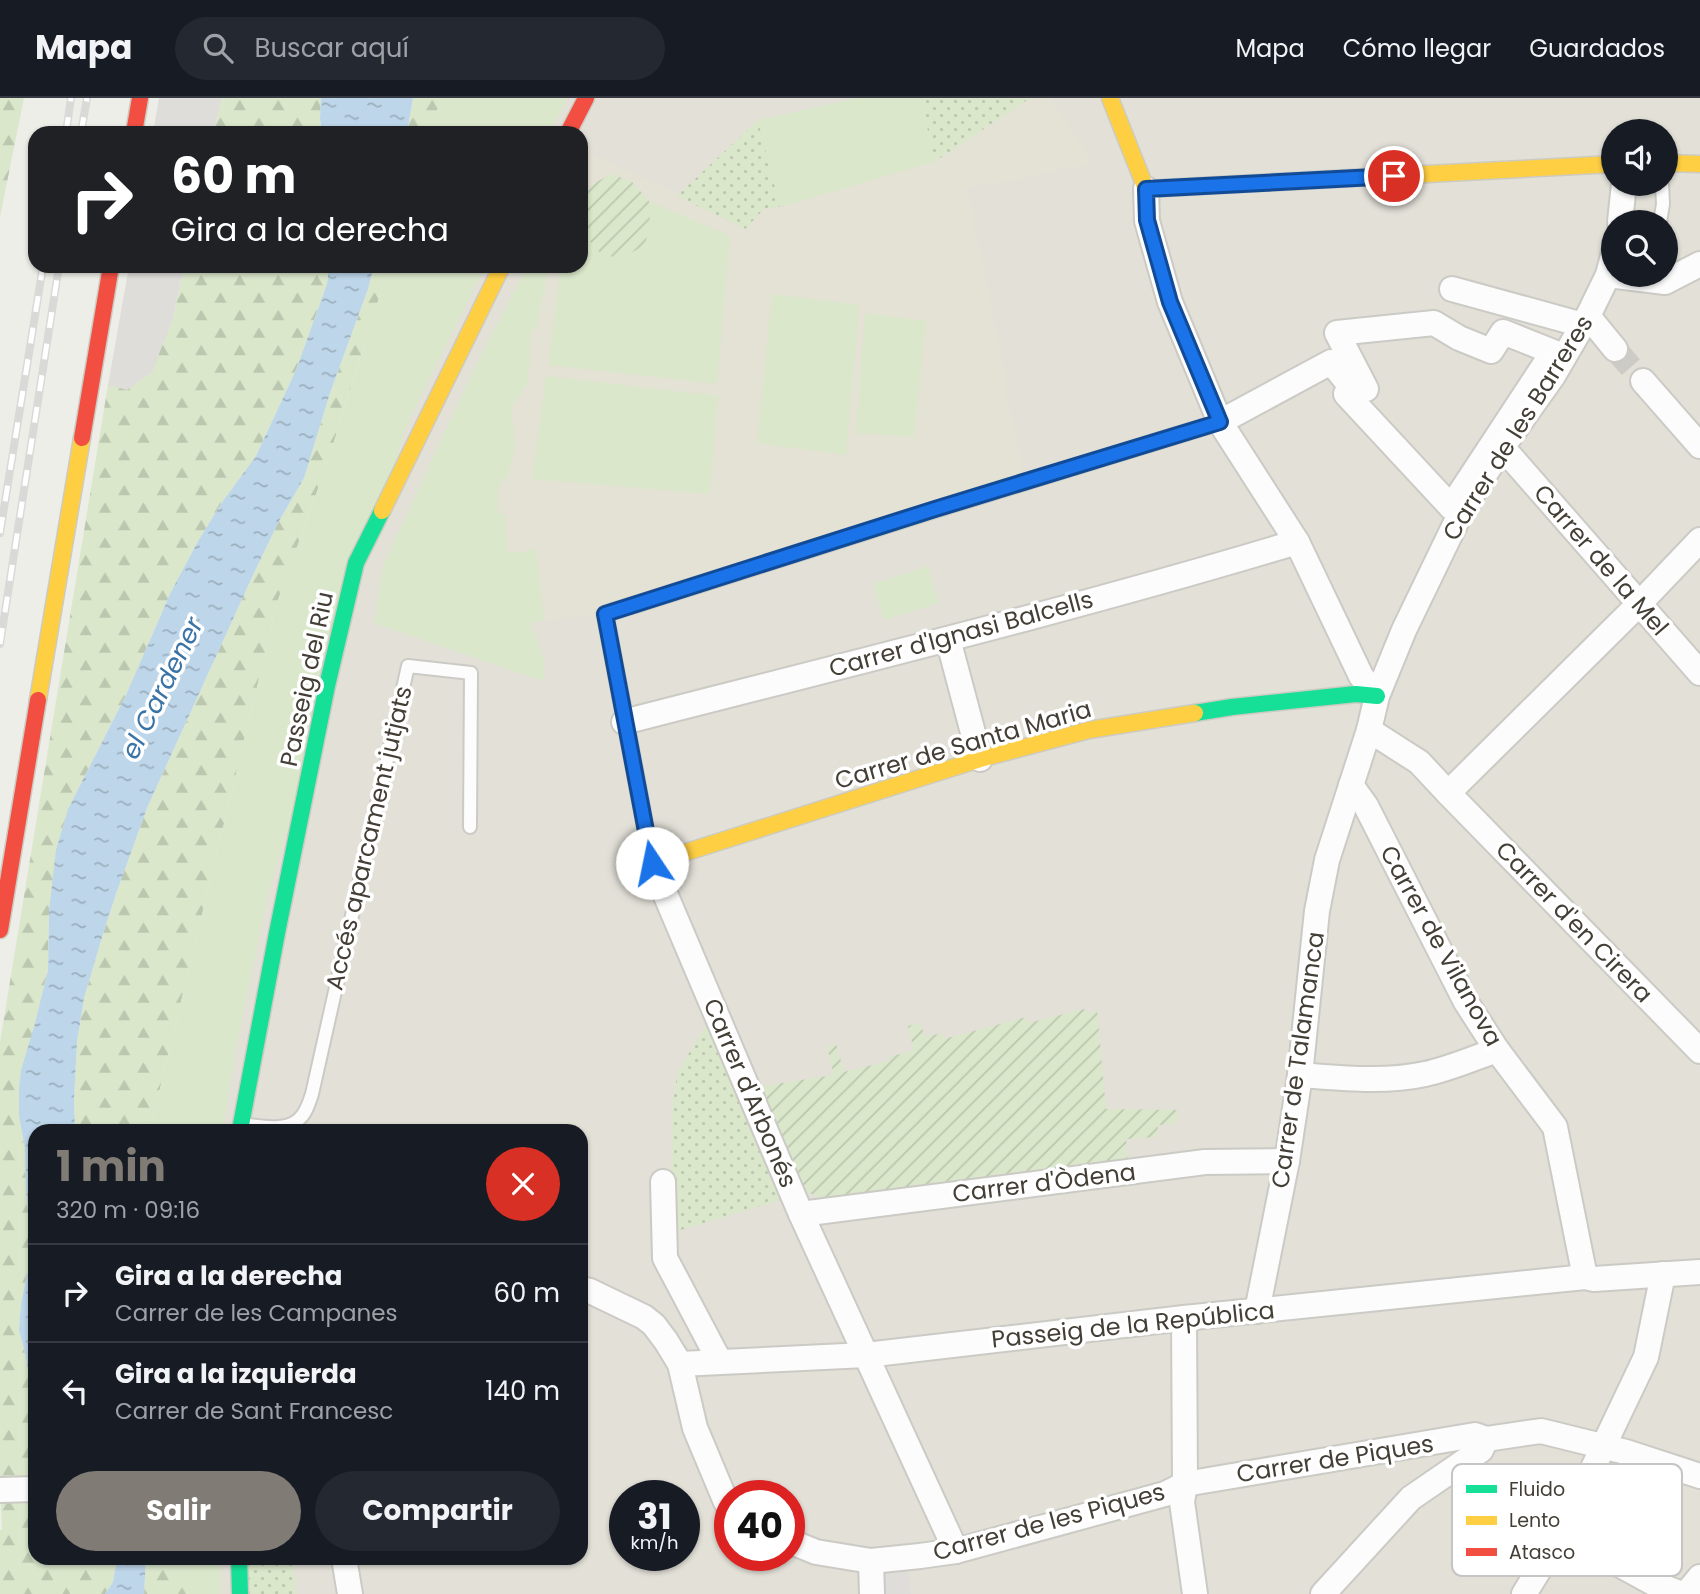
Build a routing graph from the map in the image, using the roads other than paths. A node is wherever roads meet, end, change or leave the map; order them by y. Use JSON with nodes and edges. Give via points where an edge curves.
{"nodes":[{"id":1,"x":140,"y":98,"type":"edge"},
{"id":2,"x":586,"y":98,"type":"edge"},
{"id":3,"x":1110,"y":98,"type":"edge"},
{"id":4,"x":135,"y":126,"type":"edge"},
{"id":5,"x":572,"y":126,"type":"edge"},
{"id":6,"x":1678,"y":163,"type":"edge"},
{"id":7,"x":1700,"y":164,"type":"edge"},
{"id":8,"x":1601,"y":165,"type":"edge"},
{"id":9,"x":1146,"y":189,"type":"junction"},
{"id":10,"x":1700,"y":264,"type":"edge"},
{"id":11,"x":110,"y":273,"type":"edge"},
{"id":12,"x":499,"y":273,"type":"edge"},
{"id":13,"x":1678,"y":275,"type":"edge"},
{"id":14,"x":1601,"y":287,"type":"edge"},
{"id":15,"x":1452,"y":289,"type":"dead end"},
{"id":16,"x":1586,"y":321,"type":"junction"},
{"id":17,"x":1615,"y":349,"type":"tunnel mouth"},
{"id":18,"x":1643,"y":381,"type":"tunnel mouth"},
{"id":19,"x":1356,"y":392,"type":"junction"},
{"id":20,"x":1220,"y":422,"type":"junction"},
{"id":21,"x":1700,"y":446,"type":"edge"},
{"id":22,"x":1501,"y":449,"type":"junction"},
{"id":23,"x":1458,"y":506,"type":"junction"},
{"id":24,"x":1700,"y":540,"type":"edge"},
{"id":25,"x":1297,"y":542,"type":"junction"},
{"id":26,"x":1640,"y":603,"type":"junction"},
{"id":27,"x":948,"y":639,"type":"junction"},
{"id":28,"x":1700,"y":673,"type":"edge"},
{"id":29,"x":1377,"y":696,"type":"junction"},
{"id":30,"x":624,"y":722,"type":"junction"},
{"id":31,"x":1369,"y":730,"type":"junction"},
{"id":32,"x":980,"y":759,"type":"junction"},
{"id":33,"x":1352,"y":785,"type":"joint"},
{"id":34,"x":1448,"y":793,"type":"junction"},
{"id":35,"x":1355,"y":808,"type":"junction"},
{"id":36,"x":470,"y":827,"type":"dead end"},
{"id":37,"x":652,"y":863,"type":"junction"},
{"id":38,"x":0,"y":930,"type":"edge"},
{"id":39,"x":1497,"y":1050,"type":"junction"},
{"id":40,"x":1700,"y":1051,"type":"edge"},
{"id":41,"x":1300,"y":1075,"type":"junction"},
{"id":42,"x":242,"y":1124,"type":"edge"},
{"id":43,"x":291,"y":1124,"type":"edge"},
{"id":44,"x":1287,"y":1161,"type":"junction"},
{"id":45,"x":663,"y":1182,"type":"dead end"},
{"id":46,"x":801,"y":1214,"type":"junction"},
{"id":47,"x":1695,"y":1272,"type":"edge"},
{"id":48,"x":1663,"y":1274,"type":"junction"},
{"id":49,"x":1586,"y":1277,"type":"junction"},
{"id":50,"x":588,"y":1291,"type":"edge"},
{"id":51,"x":613,"y":1303,"type":"junction"},
{"id":52,"x":588,"y":1304,"type":"edge"},
{"id":53,"x":1257,"y":1311,"type":"junction"},
{"id":54,"x":1184,"y":1318,"type":"junction"},
{"id":55,"x":866,"y":1355,"type":"junction"},
{"id":56,"x":720,"y":1362,"type":"junction"},
{"id":57,"x":680,"y":1364,"type":"junction"},
{"id":58,"x":1486,"y":1439,"type":"junction"},
{"id":59,"x":1610,"y":1451,"type":"junction"},
{"id":60,"x":1460,"y":1464,"type":"edge"},
{"id":61,"x":1602,"y":1464,"type":"edge"},
{"id":62,"x":1657,"y":1464,"type":"edge"},
{"id":63,"x":1452,"y":1470,"type":"edge"},
{"id":64,"x":1682,"y":1471,"type":"edge"},
{"id":65,"x":1700,"y":1476,"type":"edge"},
{"id":66,"x":717,"y":1480,"type":"edge"},
{"id":67,"x":1185,"y":1484,"type":"junction"},
{"id":68,"x":28,"y":1489,"type":"edge"},
{"id":69,"x":0,"y":1490,"type":"edge"},
{"id":70,"x":805,"y":1548,"type":"edge"},
{"id":71,"x":956,"y":1551,"type":"junction"},
{"id":72,"x":871,"y":1561,"type":"junction"},
{"id":73,"x":239,"y":1565,"type":"edge"},
{"id":74,"x":345,"y":1565,"type":"edge"},
{"id":75,"x":1535,"y":1576,"type":"edge"},
{"id":76,"x":1640,"y":1576,"type":"edge"},
{"id":77,"x":1700,"y":1577,"type":"edge"},
{"id":78,"x":1667,"y":1591,"type":"edge"},
{"id":79,"x":1192,"y":1593,"type":"edge"},
{"id":80,"x":240,"y":1594,"type":"edge"},
{"id":81,"x":350,"y":1594,"type":"edge"},
{"id":82,"x":872,"y":1594,"type":"edge"},
{"id":83,"x":1323,"y":1594,"type":"edge"},
{"id":84,"x":1524,"y":1594,"type":"edge"}],
"edges":[{"from":1,"to":4,"type":"street"},
{"from":2,"to":5,"type":"street"},
{"from":3,"to":9,"type":"street"},
{"from":6,"to":7,"type":"street"},
{"from":8,"to":9,"type":"street"},
{"from":9,"to":20,"type":"street","via":[[1147,220],[1170,302]]},
{"from":10,"to":13,"type":"street","name":"Carrer de les Barreres"},
{"from":11,"to":38,"type":"street"},
{"from":12,"to":42,"type":"street","name":"Passeig del Riu","via":[[356,563],[324,700]]},
{"from":14,"to":16,"type":"street","name":"Carrer de les Barreres"},
{"from":15,"to":16,"type":"street"},
{"from":16,"to":17,"type":"street"},
{"from":16,"to":22,"type":"street","name":"Carrer de les Barreres"},
{"from":18,"to":21,"type":"street"},
{"from":19,"to":20,"type":"street","via":[[1331,362]]},
{"from":19,"to":23,"type":"street"},
{"from":19,"to":23,"type":"street","via":[[1366,388],[1337,333],[1434,323],[1491,351],[1503,332],[1553,352]]},
{"from":20,"to":25,"type":"street"},
{"from":20,"to":30,"type":"street","name":"Carrer d'Arbonés","via":[[605,614]]},
{"from":22,"to":23,"type":"street","name":"Carrer de les Barreres"},
{"from":22,"to":26,"type":"street","name":"Carrer de la Mel"},
{"from":23,"to":29,"type":"street","name":"Carrer de les Barreres"},
{"from":24,"to":26,"type":"street"},
{"from":25,"to":27,"type":"street","name":"Carrer d'Ignasi Balcells"},
{"from":25,"to":29,"type":"street","via":[[1361,676]]},
{"from":26,"to":28,"type":"street","name":"Carrer de la Mel"},
{"from":26,"to":34,"type":"street"},
{"from":27,"to":30,"type":"street","name":"Carrer d'Ignasi Balcells"},
{"from":27,"to":32,"type":"street"},
{"from":29,"to":31,"type":"street","name":"Carrer de les Barreres"},
{"from":29,"to":32,"type":"street","name":"Carrer de Santa Maria","via":[[1356,694],[1232,707],[1089,730]]},
{"from":30,"to":37,"type":"street","name":"Carrer d'Arbonés"},
{"from":31,"to":33,"type":"street","name":"Carrer de les Barreres"},
{"from":31,"to":34,"type":"street","name":"Carrer d'en Cirera","via":[[1419,762]]},
{"from":32,"to":37,"type":"street","name":"Carrer de Santa Maria"},
{"from":33,"to":35,"type":"street","name":"Carrer de Vilanova"},
{"from":34,"to":40,"type":"street","name":"Carrer d'en Cirera"},
{"from":35,"to":39,"type":"street","name":"Carrer de Vilanova"},
{"from":35,"to":41,"type":"street","name":"Carrer de Talamanca","via":[[1327,860],[1317,911]]},
{"from":36,"to":43,"type":"lane","name":"Accés aparcament jutjats","via":[[471,673],[408,666],[312,1094],[306,1111]]},
{"from":37,"to":46,"type":"street","name":"Carrer d'Arbonés"},
{"from":39,"to":41,"type":"street","via":[[1403,1077]]},
{"from":39,"to":49,"type":"street","name":"Carrer de Vilanova","via":[[1555,1127]]},
{"from":41,"to":44,"type":"street","name":"Carrer de Talamanca"},
{"from":44,"to":46,"type":"street","name":"Carrer d'Òdena","via":[[1205,1162]]},
{"from":44,"to":53,"type":"street","name":"Carrer de Talamanca"},
{"from":45,"to":56,"type":"street","via":[[665,1258]]},
{"from":46,"to":55,"type":"street","name":"Carrer d'Arbonés"},
{"from":47,"to":48,"type":"street","name":"Passeig de la República"},
{"from":48,"to":49,"type":"street","name":"Passeig de la República"},
{"from":48,"to":59,"type":"street","via":[[1646,1357]]},
{"from":49,"to":53,"type":"street","name":"Passeig de la República"},
{"from":50,"to":51,"type":"street"},
{"from":51,"to":52,"type":"street"},
{"from":51,"to":57,"type":"street","via":[[654,1325]]},
{"from":53,"to":54,"type":"street","name":"Passeig de la República"},
{"from":54,"to":55,"type":"street","name":"Passeig de la República"},
{"from":54,"to":67,"type":"street"},
{"from":55,"to":56,"type":"street","name":"Passeig de la República"},
{"from":55,"to":71,"type":"street","name":"Carrer d'Arbonés"},
{"from":56,"to":57,"type":"street","name":"Passeig de la República"},
{"from":57,"to":66,"type":"street","via":[[695,1428]]},
{"from":58,"to":59,"type":"street","name":"Carrer de Piques","via":[[1541,1431]]},
{"from":58,"to":60,"type":"street","via":[[1481,1450]]},
{"from":58,"to":67,"type":"street","name":"Carrer de Piques","via":[[1475,1435]]},
{"from":59,"to":61,"type":"street"},
{"from":59,"to":62,"type":"street","name":"Carrer de Piques"},
{"from":63,"to":83,"type":"street","via":[[1410,1498]]},
{"from":64,"to":65,"type":"street","name":"Carrer de Piques"},
{"from":67,"to":71,"type":"street","name":"Carrer de les Piques","via":[[1165,1494]]},
{"from":67,"to":79,"type":"street","via":[[1182,1502]]},
{"from":68,"to":69,"type":"street"},
{"from":70,"to":72,"type":"street","name":"Carrer de les Piques"},
{"from":71,"to":72,"type":"street","name":"Carrer de les Piques"},
{"from":72,"to":82,"type":"street"},
{"from":73,"to":80,"type":"street"},
{"from":74,"to":81,"type":"street"},
{"from":75,"to":84,"type":"street"},
{"from":76,"to":78,"type":"street"},
{"from":77,"to":78,"type":"street"}]}
